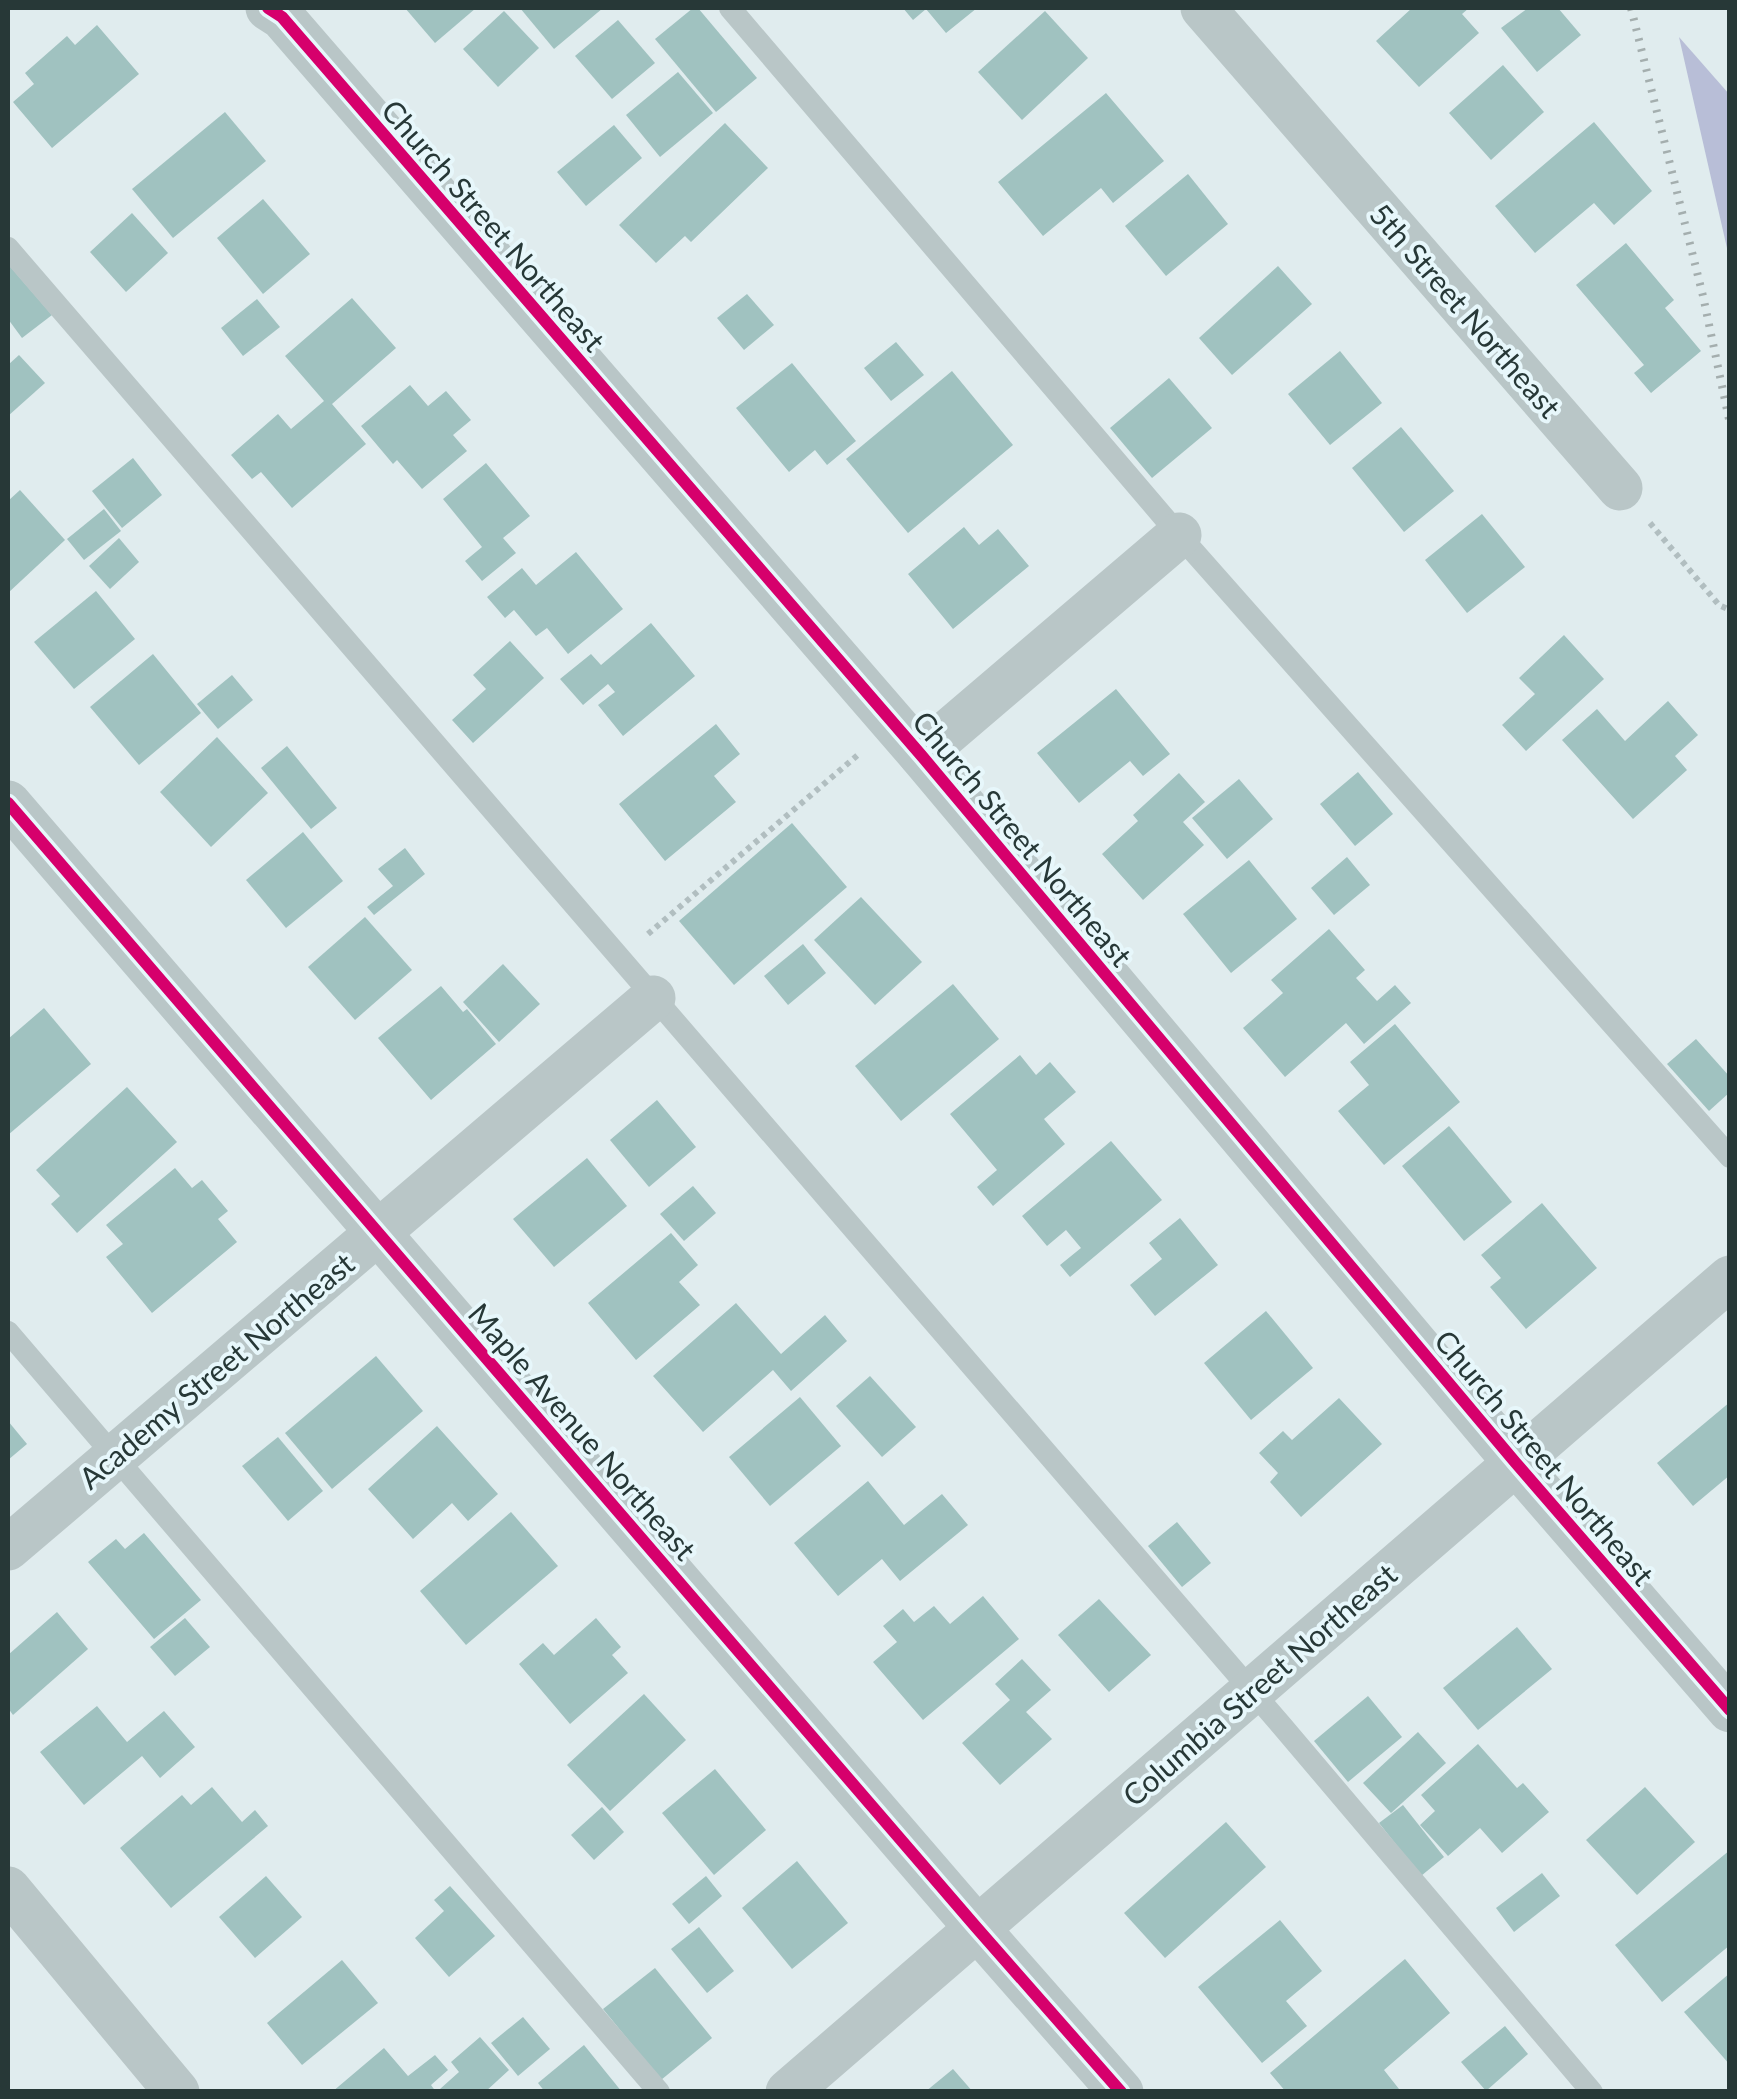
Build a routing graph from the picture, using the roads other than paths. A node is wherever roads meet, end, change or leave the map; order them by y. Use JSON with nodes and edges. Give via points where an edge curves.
{"nodes":[{"id":1,"x":268,"y":8,"type":"edge"},
{"id":2,"x":730,"y":8,"type":"edge"},
{"id":3,"x":1202,"y":8,"type":"edge"},
{"id":4,"x":8,"y":248,"type":"edge"},
{"id":5,"x":1620,"y":488,"type":"road end"},
{"id":6,"x":1179,"y":534,"type":"junction"},
{"id":7,"x":908,"y":740,"type":"junction"},
{"id":8,"x":8,"y":803,"type":"edge"},
{"id":9,"x":653,"y":998,"type":"junction"},
{"id":10,"x":1730,"y":1157,"type":"edge"},
{"id":11,"x":379,"y":1232,"type":"junction"},
{"id":12,"x":1730,"y":1278,"type":"edge"},
{"id":13,"x":8,"y":1332,"type":"edge"},
{"id":14,"x":114,"y":1457,"type":"junction"},
{"id":15,"x":1515,"y":1462,"type":"junction"},
{"id":16,"x":8,"y":1548,"type":"edge"},
{"id":17,"x":1252,"y":1691,"type":"junction"},
{"id":18,"x":1730,"y":1710,"type":"edge"},
{"id":19,"x":8,"y":1889,"type":"edge"},
{"id":20,"x":976,"y":1928,"type":"junction"},
{"id":21,"x":177,"y":2092,"type":"edge"},
{"id":22,"x":659,"y":2092,"type":"edge"},
{"id":23,"x":788,"y":2092,"type":"edge"},
{"id":24,"x":1122,"y":2092,"type":"edge"},
{"id":25,"x":1592,"y":2092,"type":"edge"}],
"edges":[{"from":1,"to":7,"type":"street","name":"Church Street Northeast"},
{"from":2,"to":6,"type":"lane"},
{"from":3,"to":5,"type":"street","name":"5th Street Northeast"},
{"from":4,"to":9,"type":"lane"},
{"from":6,"to":7,"type":"street"},
{"from":6,"to":10,"type":"lane"},
{"from":7,"to":15,"type":"street","name":"Church Street Northeast"},
{"from":8,"to":11,"type":"street","name":"Maple Avenue Northeast"},
{"from":9,"to":11,"type":"street","name":"Academy Street Northeast"},
{"from":9,"to":17,"type":"lane"},
{"from":11,"to":14,"type":"street","name":"Academy Street Northeast"},
{"from":11,"to":20,"type":"street","name":"Maple Avenue Northeast"},
{"from":12,"to":15,"type":"street","name":"Columbia Street Northeast"},
{"from":13,"to":14,"type":"lane"},
{"from":14,"to":16,"type":"street","name":"Academy Street Northeast"},
{"from":14,"to":22,"type":"lane"},
{"from":15,"to":17,"type":"street","name":"Columbia Street Northeast"},
{"from":15,"to":18,"type":"street","name":"Church Street Northeast"},
{"from":17,"to":20,"type":"street","name":"Columbia Street Northeast"},
{"from":17,"to":25,"type":"lane"},
{"from":19,"to":21,"type":"street"},
{"from":20,"to":23,"type":"street","name":"Columbia Street Northeast"},
{"from":20,"to":24,"type":"street","name":"Maple Avenue Northeast"}]}
